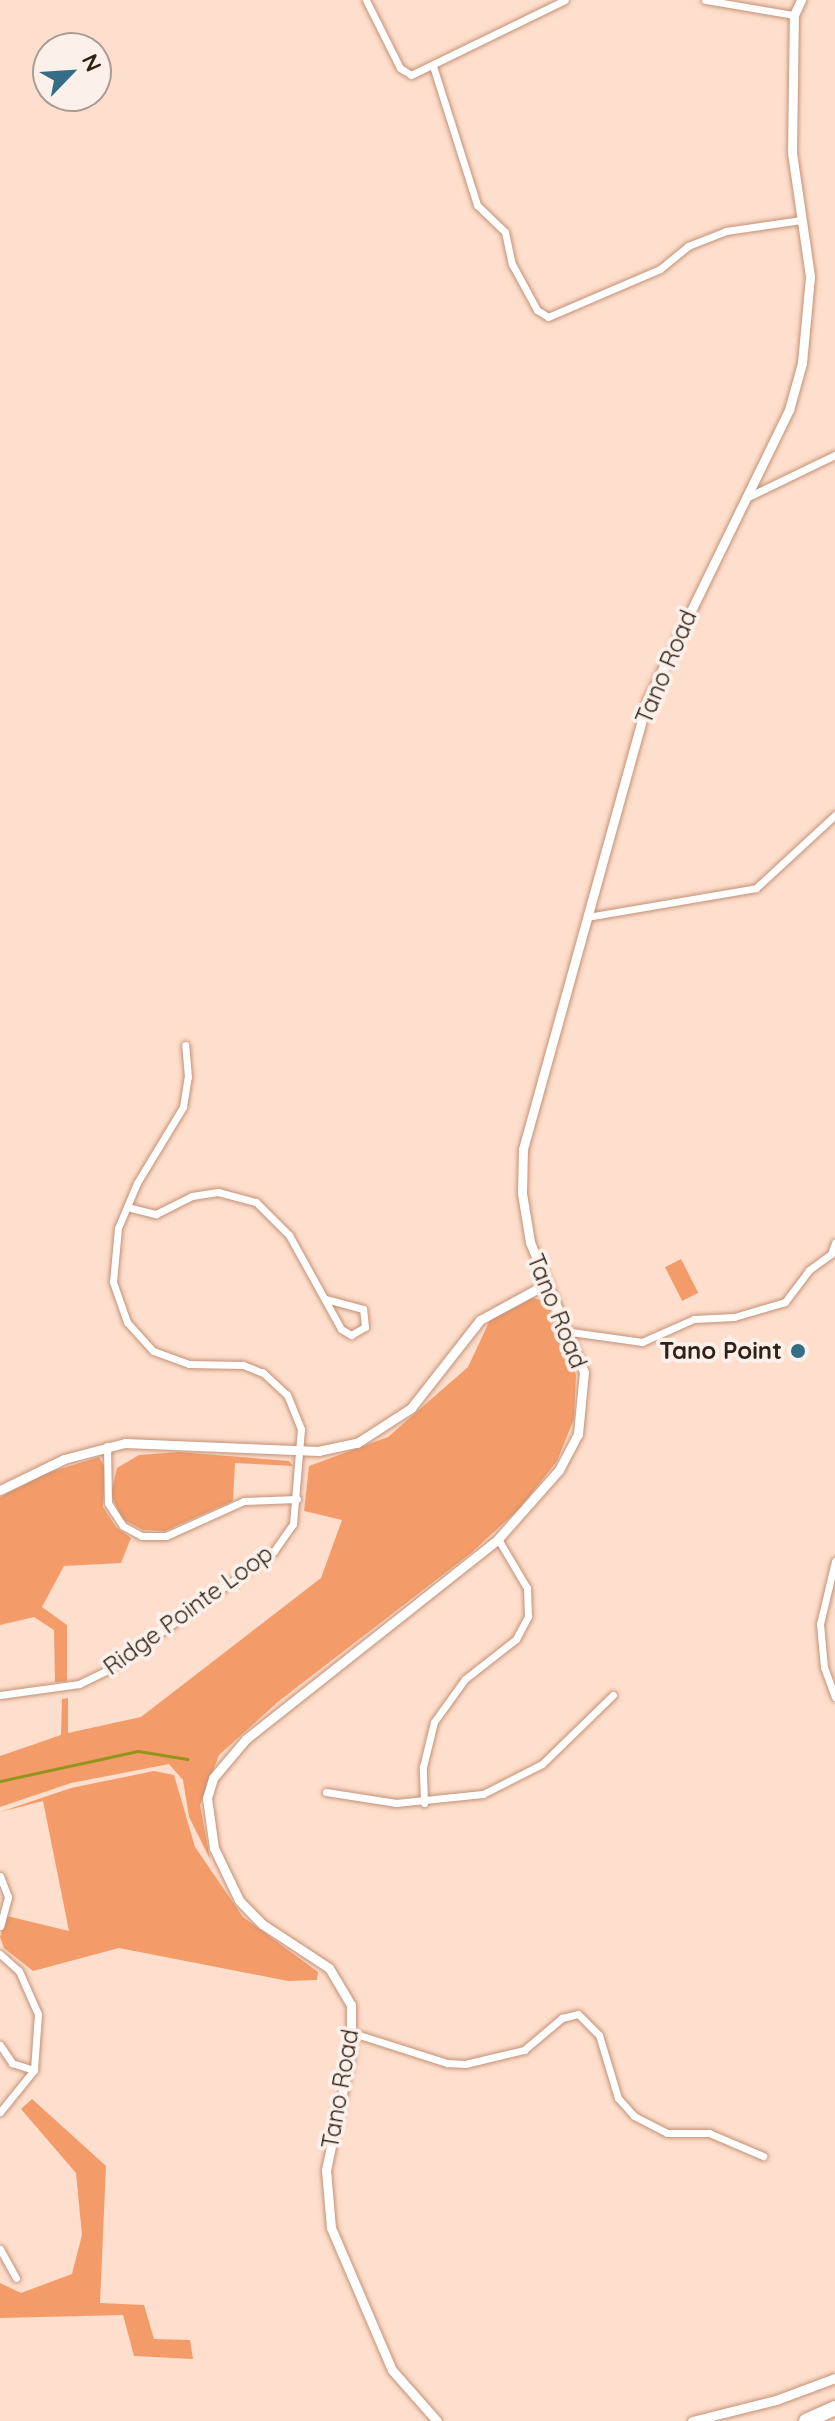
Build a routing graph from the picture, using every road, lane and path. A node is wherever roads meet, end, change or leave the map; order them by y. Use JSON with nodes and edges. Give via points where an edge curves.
{"nodes":[{"id":1,"x":366,"y":0,"type":"edge"},
{"id":2,"x":565,"y":0,"type":"edge"},
{"id":3,"x":705,"y":0,"type":"edge"},
{"id":4,"x":801,"y":0,"type":"edge"},
{"id":5,"x":794,"y":15,"type":"junction"},
{"id":6,"x":433,"y":66,"type":"junction"},
{"id":7,"x":801,"y":220,"type":"junction"},
{"id":8,"x":835,"y":455,"type":"edge"},
{"id":9,"x":748,"y":497,"type":"junction"},
{"id":10,"x":835,"y":815,"type":"edge"},
{"id":11,"x":587,"y":917,"type":"junction"},
{"id":12,"x":185,"y":1045,"type":"dead end"},
{"id":13,"x":127,"y":1207,"type":"junction"},
{"id":14,"x":835,"y":1243,"type":"edge"},
{"id":15,"x":548,"y":1283,"type":"junction"},
{"id":16,"x":325,"y":1299,"type":"junction"},
{"id":17,"x":571,"y":1332,"type":"junction"},
{"id":18,"x":107,"y":1446,"type":"junction"},
{"id":19,"x":301,"y":1450,"type":"junction"},
{"id":20,"x":0,"y":1490,"type":"edge"},
{"id":21,"x":297,"y":1499,"type":"junction"},
{"id":22,"x":498,"y":1539,"type":"junction"},
{"id":23,"x":835,"y":1561,"type":"edge"},
{"id":24,"x":0,"y":1695,"type":"edge"},
{"id":25,"x":613,"y":1695,"type":"dead end"},
{"id":26,"x":835,"y":1697,"type":"edge"},
{"id":27,"x":326,"y":1792,"type":"dead end"},
{"id":28,"x":424,"y":1803,"type":"junction"},
{"id":29,"x":0,"y":1876,"type":"edge"},
{"id":30,"x":0,"y":1926,"type":"edge"},
{"id":31,"x":0,"y":1954,"type":"edge"},
{"id":32,"x":353,"y":2033,"type":"junction"},
{"id":33,"x":0,"y":2045,"type":"edge"},
{"id":34,"x":34,"y":2070,"type":"junction"},
{"id":35,"x":0,"y":2112,"type":"edge"},
{"id":36,"x":763,"y":2156,"type":"dead end"},
{"id":37,"x":0,"y":2249,"type":"edge"},
{"id":38,"x":16,"y":2278,"type":"dead end"},
{"id":39,"x":835,"y":2378,"type":"edge"},
{"id":40,"x":835,"y":2408,"type":"edge"},
{"id":41,"x":437,"y":2421,"type":"edge"},
{"id":42,"x":692,"y":2421,"type":"edge"},
{"id":43,"x":806,"y":2421,"type":"edge"}],
"edges":[{"from":1,"to":6,"type":"street","via":[[400,68],[411,75]]},
{"from":2,"to":6,"type":"street"},
{"from":3,"to":5,"type":"street"},
{"from":4,"to":5,"type":"street","name":"Tano Road"},
{"from":5,"to":7,"type":"street","name":"Tano Road","via":[[792,153]]},
{"from":6,"to":7,"type":"street","via":[[477,205],[505,232],[512,264],[537,310],[548,317],[660,269],[688,246],[726,231]]},
{"from":7,"to":9,"type":"street","name":"Tano Road","via":[[810,276],[808,333],[789,410]]},
{"from":8,"to":9,"type":"street"},
{"from":9,"to":11,"type":"street","name":"Tano Road","via":[[647,701]]},
{"from":10,"to":11,"type":"street","via":[[756,888]]},
{"from":11,"to":15,"type":"street","name":"Tano Road","via":[[523,1149],[526,1229]]},
{"from":12,"to":13,"type":"street","name":"Ridge Pointe Loop","via":[[188,1077],[183,1107]]},
{"from":13,"to":16,"type":"street","via":[[156,1214],[192,1196],[218,1192],[256,1202],[283,1226]]},
{"from":13,"to":19,"type":"street","name":"Ridge Pointe Loop","via":[[114,1241],[112,1268],[116,1297],[134,1333],[176,1362],[233,1363],[263,1373],[292,1403]]},
{"from":14,"to":17,"type":"street","via":[[831,1254],[809,1270],[785,1302],[734,1317],[694,1319],[642,1342]]},
{"from":15,"to":17,"type":"street","name":"Tano Road"},
{"from":15,"to":19,"type":"street","via":[[497,1308],[473,1327],[417,1401],[389,1427],[344,1447]]},
{"from":16,"to":16,"type":"street","via":[[344,1332],[354,1334],[365,1327],[363,1309]]},
{"from":17,"to":22,"type":"street","name":"Tano Road","via":[[585,1389],[578,1434],[559,1470]]},
{"from":18,"to":19,"type":"street","via":[[174,1441]]},
{"from":18,"to":20,"type":"street","via":[[53,1463]]},
{"from":18,"to":21,"type":"street","via":[[108,1503],[123,1526],[142,1536],[166,1536],[244,1501]]},
{"from":19,"to":21,"type":"street","name":"Ridge Pointe Loop"},
{"from":21,"to":24,"type":"street","name":"Ridge Pointe Loop","via":[[291,1532],[274,1551],[110,1669],[79,1684]]},
{"from":22,"to":28,"type":"street","via":[[527,1588],[528,1616],[516,1639],[465,1679],[434,1722],[423,1767]]},
{"from":22,"to":32,"type":"street","name":"Tano Road","via":[[246,1739],[209,1787],[208,1827],[234,1891],[262,1924],[334,1974],[351,2005]]},
{"from":23,"to":26,"type":"street","via":[[820,1624],[824,1667]]},
{"from":25,"to":28,"type":"street","via":[[542,1764],[483,1794]]},
{"from":27,"to":28,"type":"street"},
{"from":29,"to":30,"type":"street","via":[[8,1897]]},
{"from":31,"to":34,"type":"street","via":[[19,1971],[38,2014]]},
{"from":32,"to":36,"type":"street","via":[[465,2064],[524,2050],[562,2018],[578,2014],[599,2035],[618,2098],[634,2116],[667,2133],[709,2133]]},
{"from":32,"to":41,"type":"street","name":"Tano Road","via":[[326,2170],[331,2228],[392,2370]]},
{"from":33,"to":34,"type":"street","via":[[12,2063]]},
{"from":34,"to":35,"type":"street"},
{"from":37,"to":38,"type":"street"},
{"from":39,"to":42,"type":"street","via":[[776,2400]]},
{"from":40,"to":43,"type":"highway"}]}
